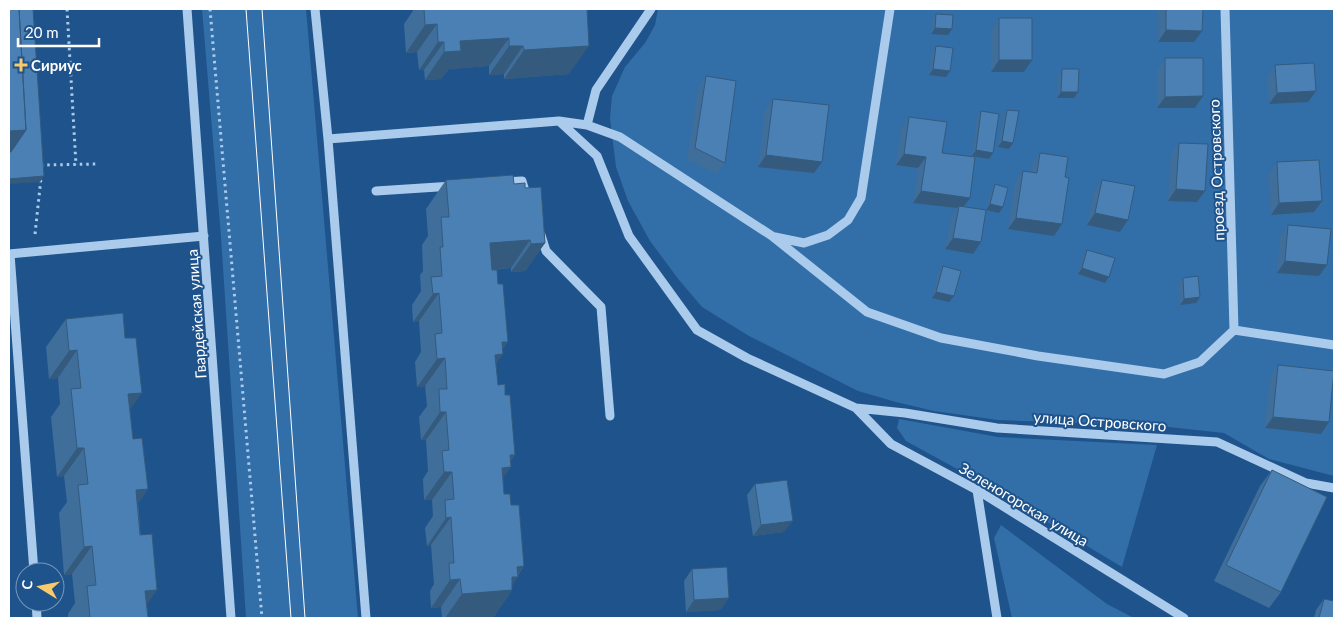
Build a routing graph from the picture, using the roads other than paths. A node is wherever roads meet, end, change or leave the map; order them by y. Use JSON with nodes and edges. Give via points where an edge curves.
{"nodes":[{"id":1,"x":187,"y":9,"type":"edge"},
{"id":2,"x":315,"y":9,"type":"edge"},
{"id":3,"x":651,"y":9,"type":"edge"},
{"id":4,"x":890,"y":9,"type":"edge"},
{"id":5,"x":1225,"y":9,"type":"edge"},
{"id":6,"x":559,"y":121,"type":"junction"},
{"id":7,"x":587,"y":125,"type":"junction"},
{"id":8,"x":328,"y":139,"type":"junction"},
{"id":9,"x":492,"y":183,"type":"edge"},
{"id":10,"x":463,"y":185,"type":"edge"},
{"id":11,"x":376,"y":191,"type":"dead end"},
{"id":12,"x":528,"y":199,"type":"edge"},
{"id":13,"x":537,"y":225,"type":"edge"},
{"id":14,"x":204,"y":236,"type":"junction"},
{"id":15,"x":772,"y":236,"type":"junction"},
{"id":16,"x":10,"y":254,"type":"edge"},
{"id":17,"x":1234,"y":330,"type":"junction"},
{"id":18,"x":1334,"y":345,"type":"edge"},
{"id":19,"x":856,"y":408,"type":"junction"},
{"id":20,"x":610,"y":416,"type":"dead end"},
{"id":21,"x":1334,"y":488,"type":"edge"},
{"id":22,"x":977,"y":490,"type":"junction"},
{"id":23,"x":33,"y":562,"type":"edge"},
{"id":24,"x":231,"y":618,"type":"edge"},
{"id":25,"x":366,"y":618,"type":"edge"},
{"id":26,"x":997,"y":618,"type":"edge"},
{"id":27,"x":1184,"y":618,"type":"edge"}],
"edges":[{"from":1,"to":14,"type":"street","name":"Гвардейская улица"},
{"from":2,"to":8,"type":"street"},
{"from":3,"to":7,"type":"street","via":[[596,90]]},
{"from":4,"to":15,"type":"street","via":[[861,198],[848,220],[828,235],[804,243]]},
{"from":5,"to":17,"type":"street","name":"проезд Островского"},
{"from":6,"to":7,"type":"street"},
{"from":6,"to":8,"type":"street"},
{"from":6,"to":19,"type":"street","via":[[597,156],[629,236],[697,330],[747,358]]},
{"from":7,"to":15,"type":"street","via":[[620,137]]},
{"from":8,"to":25,"type":"street"},
{"from":9,"to":12,"type":"street","via":[[522,181]]},
{"from":10,"to":11,"type":"street"},
{"from":13,"to":20,"type":"street","via":[[546,251],[601,307]]},
{"from":14,"to":16,"type":"street"},
{"from":14,"to":24,"type":"street","name":"Гвардейская улица"},
{"from":15,"to":17,"type":"street","via":[[867,312],[941,338],[1164,374],[1200,362]]},
{"from":16,"to":23,"type":"street"},
{"from":17,"to":18,"type":"street"},
{"from":19,"to":21,"type":"street","name":"улица Островского","via":[[997,428],[1217,442],[1306,483]]},
{"from":19,"to":22,"type":"street","name":"Зеленогорская улица","via":[[892,444]]},
{"from":22,"to":26,"type":"street"},
{"from":22,"to":27,"type":"street","name":"Зеленогорская улица"}]}
